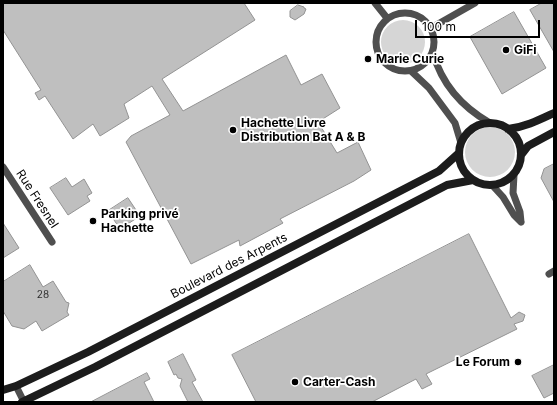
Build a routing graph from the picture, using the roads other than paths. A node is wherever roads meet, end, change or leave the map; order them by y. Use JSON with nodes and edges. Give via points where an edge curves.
{"nodes":[{"id":1,"x":375,"y":3,"type":"edge"},
{"id":2,"x":475,"y":3,"type":"edge"},
{"id":3,"x":388,"y":18,"type":"junction"},
{"id":4,"x":431,"y":28,"type":"junction"},
{"id":5,"x":432,"y":53,"type":"junction"},
{"id":6,"x":411,"y":71,"type":"junction"},
{"id":7,"x":554,"y":113,"type":"edge"},
{"id":8,"x":490,"y":123,"type":"junction"},
{"id":9,"x":508,"y":129,"type":"junction"},
{"id":10,"x":554,"y":132,"type":"edge"},
{"id":11,"x":461,"y":143,"type":"junction"},
{"id":12,"x":459,"y":153,"type":"junction"},
{"id":13,"x":522,"y":155,"type":"junction"},
{"id":14,"x":3,"y":167,"type":"edge"},
{"id":15,"x":514,"y":175,"type":"junction"},
{"id":16,"x":473,"y":180,"type":"junction"},
{"id":17,"x":492,"y":185,"type":"junction"},
{"id":18,"x":52,"y":242,"type":"dead end"},
{"id":19,"x":16,"y":386,"type":"junction"},
{"id":20,"x":3,"y":390,"type":"edge"},
{"id":21,"x":23,"y":402,"type":"edge"}],
"edges":[{"from":1,"to":3,"type":"street"},
{"from":2,"to":4,"type":"street"},
{"from":3,"to":4,"type":"street","via":[[396,14],[416,15],[425,20]]},
{"from":3,"to":6,"type":"street","via":[[376,35],[375,45],[378,54],[392,69],[401,72]]},
{"from":4,"to":5,"type":"street","via":[[434,41]]},
{"from":5,"to":6,"type":"street","via":[[420,68]]},
{"from":5,"to":8,"type":"street","via":[[439,72],[458,99]]},
{"from":6,"to":11,"type":"street","via":[[429,88],[455,123]]},
{"from":7,"to":9,"type":"street","via":[[520,128]]},
{"from":8,"to":9,"type":"street"},
{"from":8,"to":11,"type":"street","via":[[476,127]]},
{"from":9,"to":13,"type":"street","via":[[520,144]]},
{"from":10,"to":13,"type":"street","via":[[528,146]]},
{"from":11,"to":12,"type":"street"},
{"from":12,"to":16,"type":"street","via":[[464,170]]},
{"from":12,"to":19,"type":"street","name":"Boulevard des Arpents","via":[[439,171],[88,352]]},
{"from":13,"to":15,"type":"street"},
{"from":14,"to":18,"type":"street","name":"Rue Fresnel"},
{"from":15,"to":17,"type":"street","via":[[507,181]]},
{"from":15,"to":17,"type":"street","via":[[513,193],[521,222]]},
{"from":16,"to":17,"type":"street"},
{"from":16,"to":21,"type":"street","via":[[447,185]]},
{"from":19,"to":20,"type":"street","name":"Boulevard des Arpents"},
{"from":19,"to":21,"type":"street"}]}
